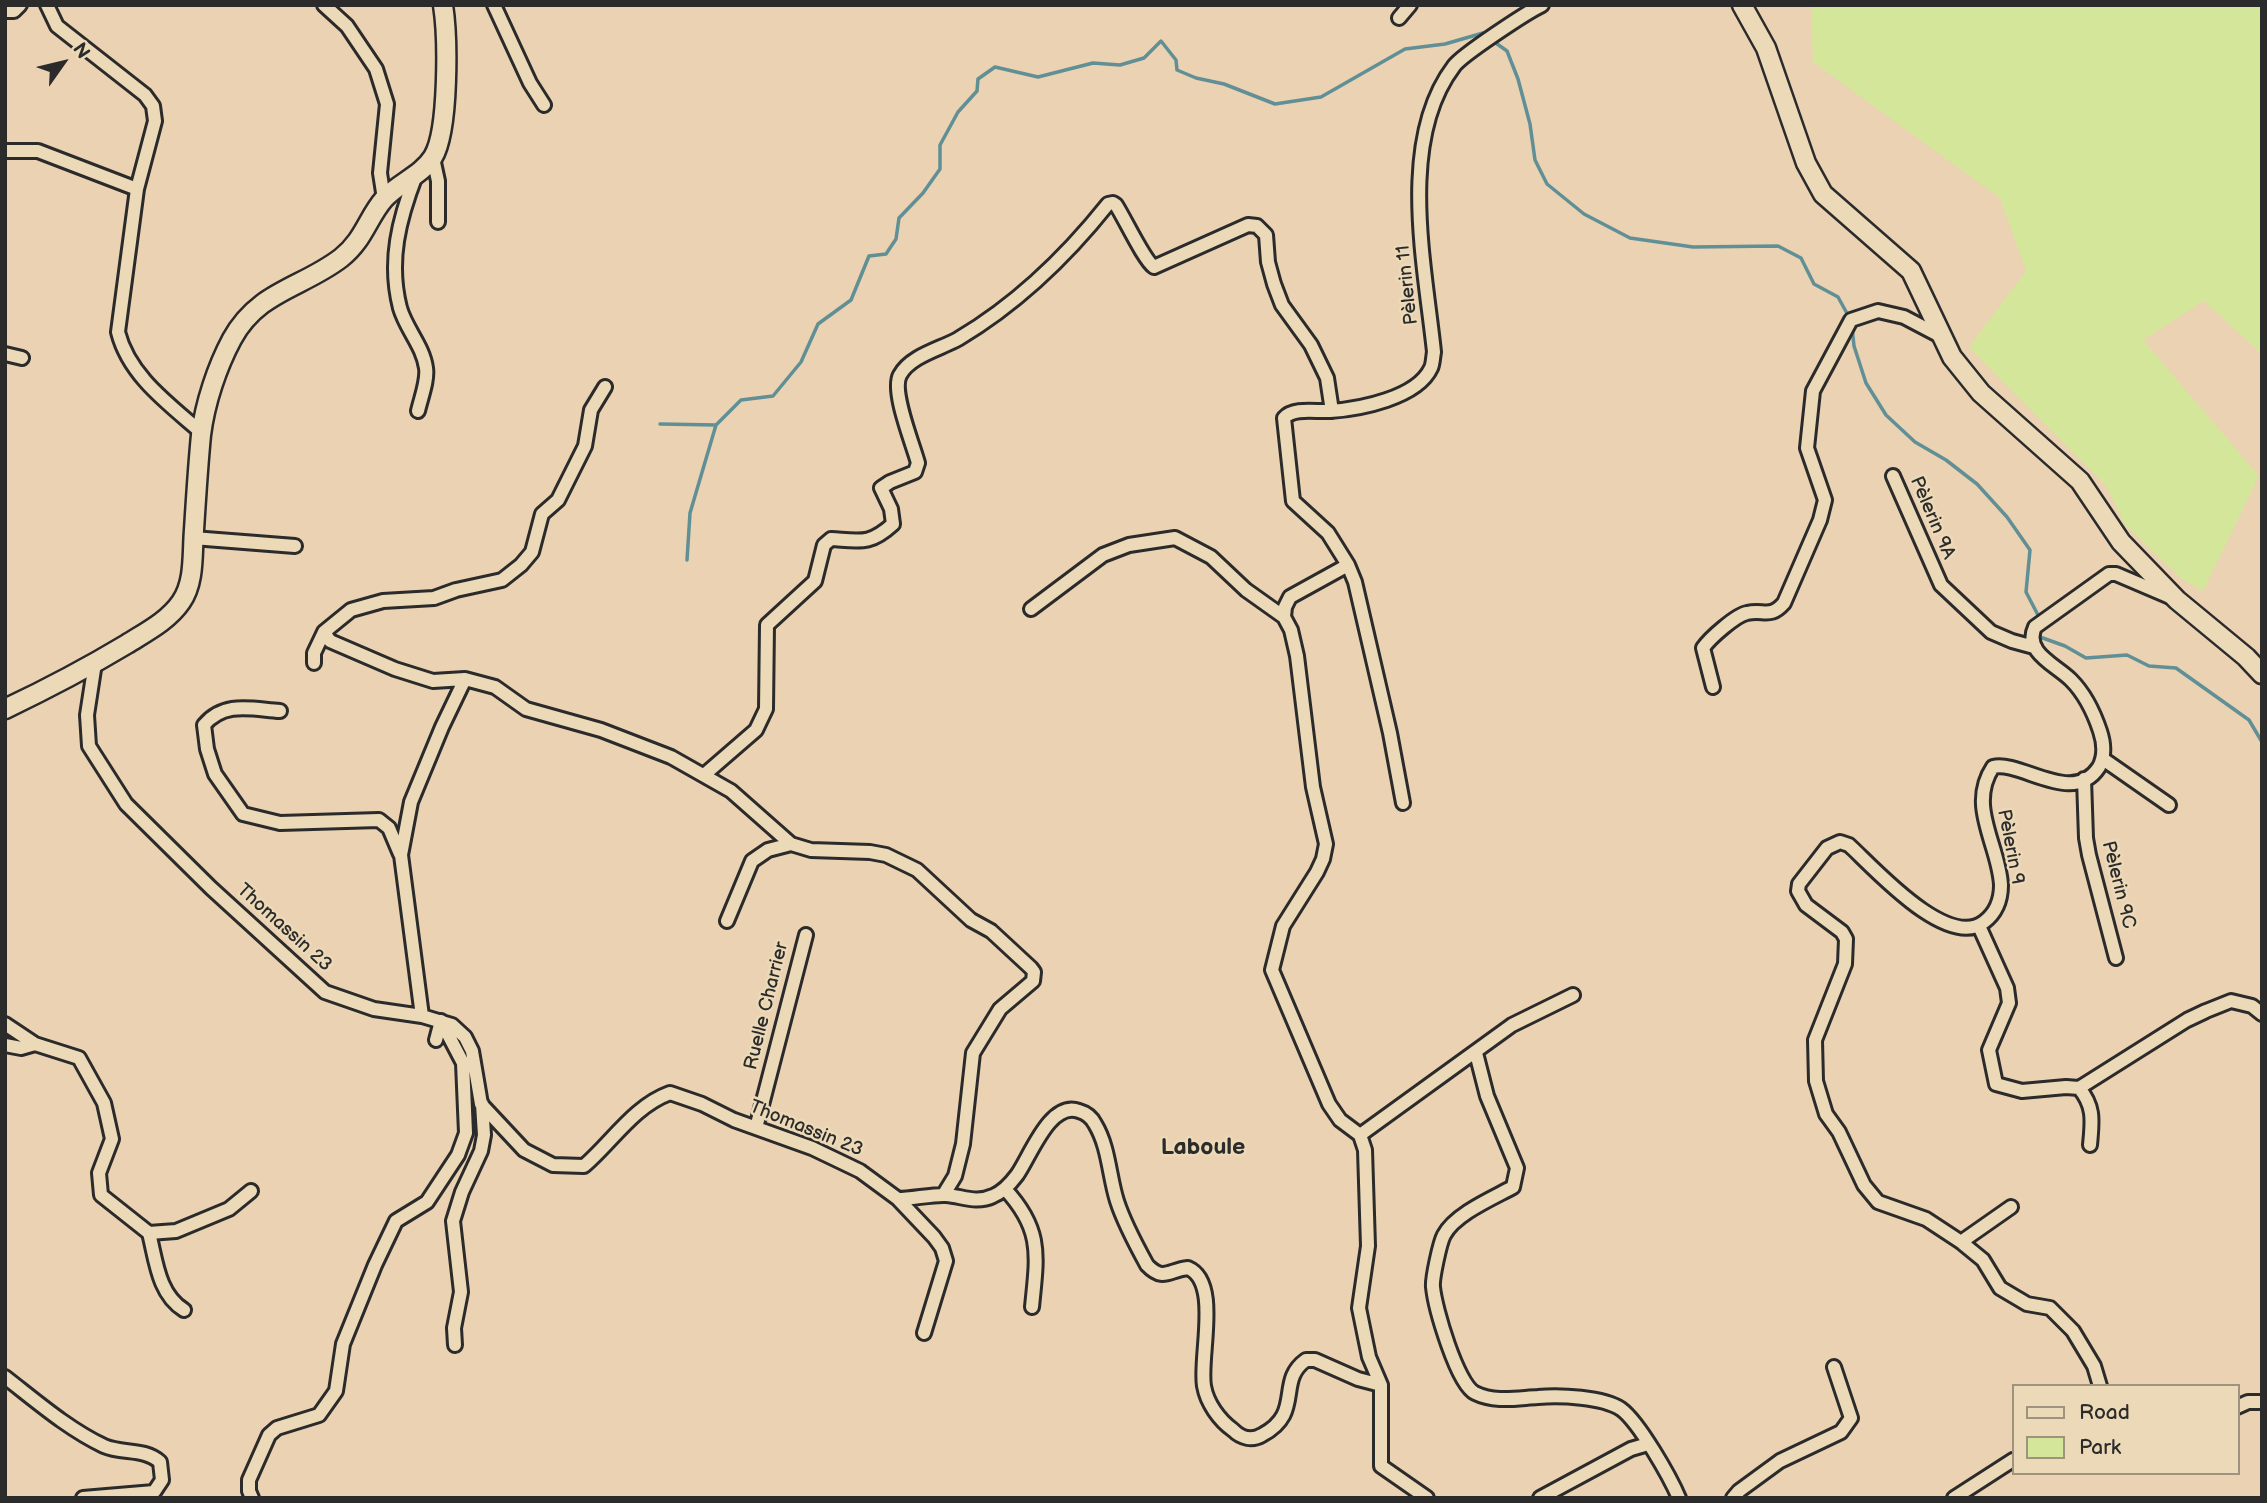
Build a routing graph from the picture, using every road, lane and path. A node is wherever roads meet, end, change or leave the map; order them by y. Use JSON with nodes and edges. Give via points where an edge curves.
{"nodes":[{"id":1,"x":20,"y":5,"type":"edge"},
{"id":2,"x":47,"y":5,"type":"edge"},
{"id":3,"x":324,"y":5,"type":"edge"},
{"id":4,"x":443,"y":5,"type":"edge"},
{"id":5,"x":494,"y":5,"type":"edge"},
{"id":6,"x":1410,"y":5,"type":"edge"},
{"id":7,"x":1542,"y":5,"type":"edge"},
{"id":8,"x":1742,"y":5,"type":"edge"},
{"id":9,"x":5,"y":11,"type":"edge"},
{"id":10,"x":1399,"y":18,"type":"dead end"},
{"id":11,"x":544,"y":106,"type":"dead end"},
{"id":12,"x":5,"y":151,"type":"edge"},
{"id":13,"x":433,"y":158,"type":"junction"},
{"id":14,"x":416,"y":175,"type":"junction"},
{"id":15,"x":137,"y":188,"type":"junction"},
{"id":16,"x":384,"y":199,"type":"junction"},
{"id":17,"x":438,"y":222,"type":"dead end"},
{"id":18,"x":1944,"y":338,"type":"junction"},
{"id":19,"x":5,"y":354,"type":"edge"},
{"id":20,"x":22,"y":358,"type":"dead end"},
{"id":21,"x":604,"y":387,"type":"dead end"},
{"id":22,"x":418,"y":411,"type":"dead end"},
{"id":23,"x":1332,"y":411,"type":"junction"},
{"id":24,"x":202,"y":433,"type":"junction"},
{"id":25,"x":1893,"y":476,"type":"dead end"},
{"id":26,"x":193,"y":538,"type":"junction"},
{"id":27,"x":295,"y":546,"type":"dead end"},
{"id":28,"x":1348,"y":565,"type":"junction"},
{"id":29,"x":2176,"y":600,"type":"junction"},
{"id":30,"x":1031,"y":609,"type":"dead end"},
{"id":31,"x":1284,"y":617,"type":"junction"},
{"id":32,"x":324,"y":632,"type":"junction"},
{"id":33,"x":2034,"y":646,"type":"junction"},
{"id":34,"x":95,"y":663,"type":"junction"},
{"id":35,"x":314,"y":663,"type":"dead end"},
{"id":36,"x":2262,"y":674,"type":"edge"},
{"id":37,"x":466,"y":679,"type":"junction"},
{"id":38,"x":1713,"y":687,"type":"dead end"},
{"id":39,"x":5,"y":709,"type":"edge"},
{"id":40,"x":280,"y":711,"type":"dead end"},
{"id":41,"x":2103,"y":759,"type":"junction"},
{"id":42,"x":704,"y":775,"type":"junction"},
{"id":43,"x":2084,"y":779,"type":"junction"},
{"id":44,"x":1403,"y":803,"type":"dead end"},
{"id":45,"x":2169,"y":805,"type":"dead end"},
{"id":46,"x":790,"y":844,"type":"junction"},
{"id":47,"x":401,"y":855,"type":"junction"},
{"id":48,"x":727,"y":921,"type":"dead end"},
{"id":49,"x":1979,"y":926,"type":"junction"},
{"id":50,"x":806,"y":934,"type":"dead end"},
{"id":51,"x":2116,"y":958,"type":"dead end"},
{"id":52,"x":1573,"y":995,"type":"dead end"},
{"id":53,"x":2262,"y":1014,"type":"edge"},
{"id":54,"x":422,"y":1016,"type":"junction"},
{"id":55,"x":441,"y":1021,"type":"junction"},
{"id":56,"x":5,"y":1024,"type":"edge"},
{"id":57,"x":436,"y":1040,"type":"dead end"},
{"id":58,"x":35,"y":1044,"type":"junction"},
{"id":59,"x":5,"y":1045,"type":"edge"},
{"id":60,"x":1476,"y":1053,"type":"junction"},
{"id":61,"x":2079,"y":1088,"type":"junction"},
{"id":62,"x":481,"y":1104,"type":"junction"},
{"id":63,"x":756,"y":1128,"type":"junction"},
{"id":64,"x":1360,"y":1135,"type":"junction"},
{"id":65,"x":2090,"y":1145,"type":"dead end"},
{"id":66,"x":1005,"y":1189,"type":"junction"},
{"id":67,"x":251,"y":1191,"type":"dead end"},
{"id":68,"x":944,"y":1195,"type":"junction"},
{"id":69,"x":898,"y":1199,"type":"junction"},
{"id":70,"x":2011,"y":1207,"type":"dead end"},
{"id":71,"x":149,"y":1234,"type":"junction"},
{"id":72,"x":1961,"y":1242,"type":"junction"},
{"id":73,"x":1032,"y":1307,"type":"dead end"},
{"id":74,"x":184,"y":1310,"type":"dead end"},
{"id":75,"x":923,"y":1333,"type":"dead end"},
{"id":76,"x":455,"y":1345,"type":"dead end"},
{"id":77,"x":1834,"y":1367,"type":"dead end"},
{"id":78,"x":5,"y":1377,"type":"edge"},
{"id":79,"x":2099,"y":1384,"type":"edge"},
{"id":80,"x":1381,"y":1385,"type":"junction"},
{"id":81,"x":2262,"y":1402,"type":"edge"},
{"id":82,"x":2239,"y":1406,"type":"edge"},
{"id":83,"x":1648,"y":1444,"type":"junction"},
{"id":84,"x":2011,"y":1461,"type":"edge"},
{"id":85,"x":83,"y":1498,"type":"edge"},
{"id":86,"x":252,"y":1498,"type":"edge"},
{"id":87,"x":1427,"y":1498,"type":"edge"},
{"id":88,"x":1540,"y":1498,"type":"edge"},
{"id":89,"x":1679,"y":1498,"type":"edge"},
{"id":90,"x":1733,"y":1498,"type":"edge"},
{"id":91,"x":1954,"y":1498,"type":"edge"}],
"edges":[{"from":1,"to":9,"type":"street","via":[[15,11]]},
{"from":2,"to":15,"type":"street","via":[[57,26],[153,106],[155,121]]},
{"from":3,"to":16,"type":"street","via":[[347,26],[376,69],[387,104],[380,173]]},
{"from":4,"to":13,"type":"main road","via":[[444,106]]},
{"from":5,"to":11,"type":"street"},
{"from":6,"to":10,"type":"street"},
{"from":7,"to":23,"type":"street","name":"Pèlerin 11","via":[[1456,63],[1430,114],[1420,167],[1421,234],[1434,352],[1431,368],[1405,393],[1373,405]]},
{"from":8,"to":18,"type":"main road","via":[[1766,48],[1806,163],[1823,194],[1912,271]]},
{"from":12,"to":15,"type":"street","via":[[38,151]]},
{"from":13,"to":14,"type":"main road"},
{"from":13,"to":17,"type":"street"},
{"from":14,"to":16,"type":"main road"},
{"from":14,"to":22,"type":"street","via":[[396,235],[394,267],[400,309],[427,370]]},
{"from":15,"to":24,"type":"street","via":[[118,318],[121,345],[140,375]]},
{"from":16,"to":24,"type":"main road","via":[[362,237],[341,258],[249,313],[232,340]]},
{"from":18,"to":29,"type":"main road","via":[[1952,357],[1981,393],[2080,481],[2121,542]]},
{"from":18,"to":38,"type":"street","via":[[1905,317],[1878,311],[1851,320],[1813,391],[1807,448],[1825,500],[1820,520],[1784,603],[1770,613],[1746,613],[1703,648]]},
{"from":19,"to":20,"type":"street"},
{"from":21,"to":32,"type":"street","via":[[591,410],[585,446],[558,500],[542,514],[532,552],[521,565],[502,580],[434,598],[383,601],[351,610]]},
{"from":23,"to":28,"type":"street","name":"Pèlerin 11","via":[[1292,412],[1284,418],[1293,501],[1328,533]]},
{"from":23,"to":42,"type":"street","via":[[1327,378],[1311,345],[1282,305],[1268,262],[1266,235],[1248,225],[1154,267],[1116,205],[1108,204],[1034,285],[989,320],[922,356],[899,376],[897,389],[918,463],[915,472],[881,488],[893,524],[878,538],[831,539],[824,545],[815,581],[767,625],[762,722]]},
{"from":24,"to":26,"type":"main road"},
{"from":25,"to":33,"type":"street","name":"Pèlerin 9A","via":[[1941,585],[1991,632]]},
{"from":26,"to":27,"type":"street"},
{"from":26,"to":34,"type":"main road","via":[[192,572],[183,601],[166,619]]},
{"from":28,"to":31,"type":"street","via":[[1290,597]]},
{"from":28,"to":44,"type":"street","via":[[1361,604]]},
{"from":29,"to":33,"type":"street","via":[[2109,574],[2035,627]]},
{"from":29,"to":36,"type":"main road"},
{"from":30,"to":31,"type":"street","via":[[1103,555],[1129,545],[1175,538],[1211,557]]},
{"from":31,"to":64,"type":"street","via":[[1297,656],[1306,742],[1326,844],[1317,872],[1283,926],[1272,970],[1329,1104],[1340,1120]]},
{"from":32,"to":35,"type":"street"},
{"from":32,"to":37,"type":"street","via":[[330,641],[395,669],[433,681]]},
{"from":33,"to":41,"type":"street","via":[[2071,680],[2090,706],[2101,732]]},
{"from":34,"to":39,"type":"main road"},
{"from":34,"to":54,"type":"street","name":"Thomassin 23","via":[[87,715],[89,746],[126,804],[326,992],[374,1009]]},
{"from":37,"to":42,"type":"street","via":[[495,687],[526,709],[601,730]]},
{"from":37,"to":47,"type":"street","via":[[411,802]]},
{"from":40,"to":47,"type":"street","via":[[237,708],[214,713],[204,725],[215,774],[243,814],[280,822],[379,820],[389,828]]},
{"from":41,"to":43,"type":"street"},
{"from":41,"to":45,"type":"street"},
{"from":42,"to":46,"type":"street","via":[[731,791]]},
{"from":43,"to":49,"type":"street","name":"Pèlerin 9","via":[[2054,781],[2001,765],[1987,775],[1982,809],[2001,884],[1992,916]]},
{"from":43,"to":51,"type":"street","name":"Pèlerin 9C","via":[[2089,855]]},
{"from":46,"to":48,"type":"street","via":[[768,850],[752,861]]},
{"from":46,"to":68,"type":"street","via":[[870,852],[903,862],[971,920],[991,931],[1034,972],[1030,985],[1000,1009],[973,1053],[963,1144],[955,1176]]},
{"from":47,"to":54,"type":"street"},
{"from":49,"to":61,"type":"street","via":[[2008,996],[1989,1049],[1996,1084],[2022,1091]]},
{"from":49,"to":72,"type":"street","via":[[1963,928],[1930,915],[1840,842],[1833,844],[1799,884],[1806,905],[1846,939],[1845,964],[1815,1040],[1816,1081],[1826,1114],[1878,1202],[1926,1219]]},
{"from":50,"to":63,"type":"street","name":"Ruelle Charrier"},
{"from":52,"to":60,"type":"street","via":[[1512,1025]]},
{"from":53,"to":61,"type":"street","via":[[2252,1006],[2231,1002],[2206,1011]]},
{"from":54,"to":55,"type":"street","name":"Thomassin 23"},
{"from":55,"to":57,"type":"street"},
{"from":55,"to":62,"type":"street","name":"Thomassin 23","via":[[465,1037],[472,1051]]},
{"from":55,"to":86,"type":"street","via":[[463,1063],[466,1133],[458,1155],[427,1202],[396,1221],[343,1345],[336,1391],[318,1415],[269,1435],[249,1480]]},
{"from":56,"to":58,"type":"street"},
{"from":58,"to":59,"type":"street","via":[[21,1048]]},
{"from":58,"to":71,"type":"street","via":[[79,1058],[104,1103],[112,1139],[99,1173],[101,1195]]},
{"from":60,"to":64,"type":"street"},
{"from":60,"to":83,"type":"street","via":[[1487,1096],[1517,1168],[1513,1187],[1467,1212],[1444,1235],[1433,1285],[1452,1358],[1466,1386],[1476,1394],[1499,1400],[1549,1396],[1605,1401],[1623,1410]]},
{"from":61,"to":65,"type":"street","via":[[2090,1100]]},
{"from":62,"to":63,"type":"street","name":"Thomassin 23","via":[[524,1150],[553,1165],[584,1167],[645,1105],[670,1093]]},
{"from":62,"to":76,"type":"street","via":[[481,1151],[453,1222],[461,1292]]},
{"from":63,"to":69,"type":"street","name":"Thomassin 23","via":[[860,1171]]},
{"from":64,"to":80,"type":"street","via":[[1365,1150],[1368,1246],[1359,1308],[1369,1357]]},
{"from":66,"to":68,"type":"street","via":[[983,1199]]},
{"from":66,"to":73,"type":"street","via":[[1032,1228],[1037,1258]]},
{"from":66,"to":80,"type":"street","via":[[1040,1134],[1061,1112],[1074,1109],[1094,1121],[1117,1202],[1147,1265],[1162,1275],[1188,1268],[1198,1276],[1208,1312],[1204,1387],[1217,1414],[1236,1434],[1256,1438],[1276,1426],[1288,1406],[1290,1379],[1306,1360]]},
{"from":67,"to":71,"type":"street","via":[[229,1209],[176,1231]]},
{"from":68,"to":69,"type":"street"},
{"from":69,"to":75,"type":"street","name":"Thomassin 23","via":[[943,1248],[946,1261]]},
{"from":70,"to":72,"type":"street"},
{"from":71,"to":74,"type":"street","via":[[162,1284]]},
{"from":72,"to":79,"type":"street","via":[[1983,1260],[2000,1288],[2027,1304],[2050,1308],[2073,1331]]},
{"from":77,"to":90,"type":"street","via":[[1851,1418],[1841,1432],[1780,1461]]},
{"from":78,"to":85,"type":"street","via":[[105,1446],[152,1455],[160,1462],[162,1480],[154,1492]]},
{"from":80,"to":87,"type":"street","via":[[1381,1466]]},
{"from":81,"to":82,"type":"street"},
{"from":83,"to":88,"type":"street"},
{"from":83,"to":89,"type":"street"},
{"from":84,"to":91,"type":"street"}]}
